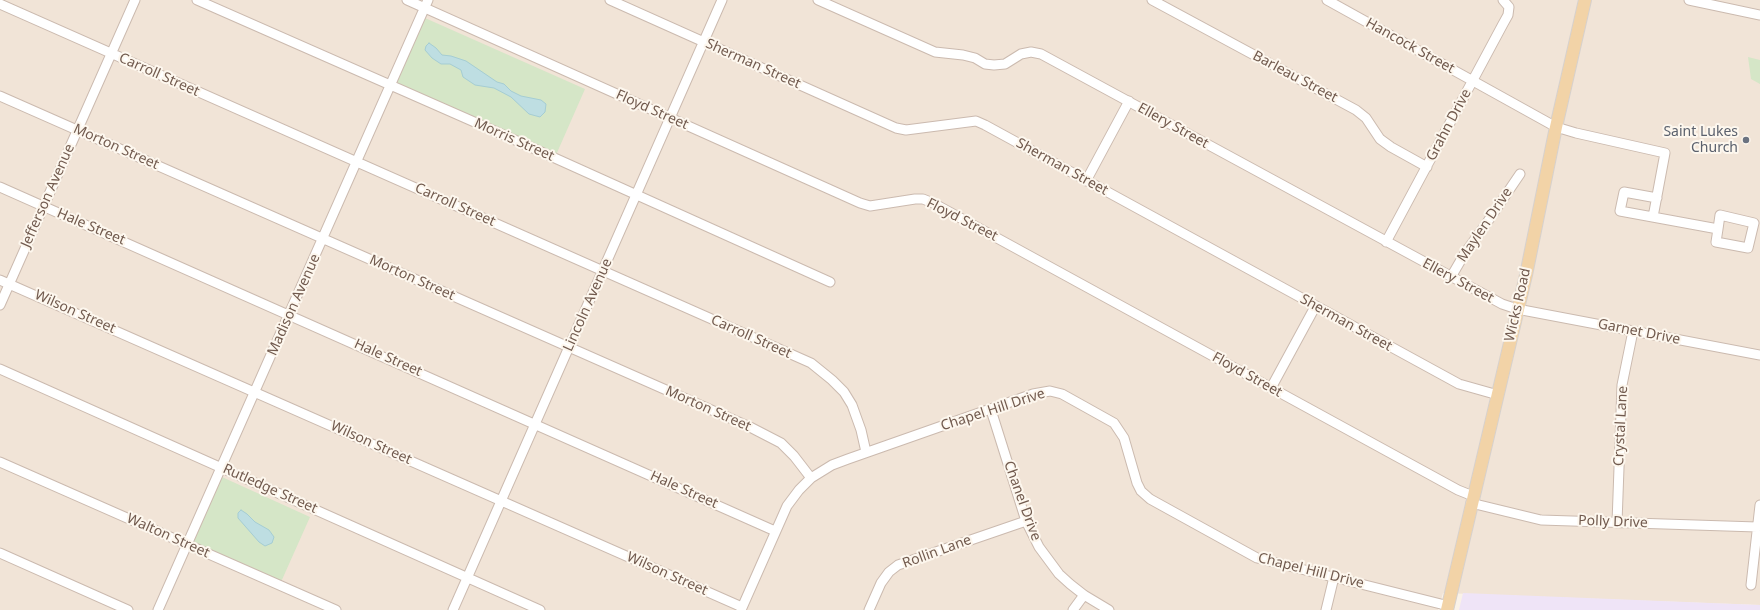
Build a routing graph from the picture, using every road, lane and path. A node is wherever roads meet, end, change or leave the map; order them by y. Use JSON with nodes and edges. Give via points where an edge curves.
{"nodes":[{"id":1,"x":135,"y":0,"type":"edge"},
{"id":2,"x":197,"y":0,"type":"edge"},
{"id":3,"x":407,"y":0,"type":"edge"},
{"id":4,"x":610,"y":0,"type":"edge"},
{"id":5,"x":722,"y":0,"type":"edge"},
{"id":6,"x":818,"y":0,"type":"edge"},
{"id":7,"x":1152,"y":0,"type":"edge"},
{"id":8,"x":1327,"y":0,"type":"edge"},
{"id":9,"x":1586,"y":0,"type":"edge"},
{"id":10,"x":1689,"y":0,"type":"edge"},
{"id":11,"x":1506,"y":3,"type":"edge"},
{"id":12,"x":1722,"y":3,"type":"edge"},
{"id":13,"x":0,"y":4,"type":"edge"},
{"id":14,"x":426,"y":4,"type":"edge"},
{"id":15,"x":1760,"y":15,"type":"edge"},
{"id":16,"x":703,"y":42,"type":"junction"},
{"id":17,"x":111,"y":54,"type":"junction"},
{"id":18,"x":1473,"y":80,"type":"junction"},
{"id":19,"x":390,"y":85,"type":"junction"},
{"id":20,"x":0,"y":96,"type":"edge"},
{"id":21,"x":1129,"y":101,"type":"junction"},
{"id":22,"x":669,"y":118,"type":"junction"},
{"id":23,"x":1556,"y":127,"type":"junction"},
{"id":24,"x":77,"y":131,"type":"junction"},
{"id":25,"x":357,"y":162,"type":"junction"},
{"id":26,"x":1427,"y":167,"type":"junction"},
{"id":27,"x":1520,"y":174,"type":"dead end"},
{"id":28,"x":1086,"y":181,"type":"junction"},
{"id":29,"x":0,"y":187,"type":"edge"},
{"id":30,"x":636,"y":195,"type":"junction"},
{"id":31,"x":1656,"y":198,"type":"junction"},
{"id":32,"x":44,"y":207,"type":"junction"},
{"id":33,"x":1653,"y":217,"type":"junction"},
{"id":34,"x":1718,"y":229,"type":"junction"},
{"id":35,"x":324,"y":238,"type":"junction"},
{"id":36,"x":1386,"y":242,"type":"junction"},
{"id":37,"x":602,"y":272,"type":"junction"},
{"id":38,"x":1451,"y":277,"type":"junction"},
{"id":39,"x":0,"y":280,"type":"edge"},
{"id":40,"x":830,"y":282,"type":"dead end"},
{"id":41,"x":9,"y":284,"type":"junction"},
{"id":42,"x":0,"y":305,"type":"edge"},
{"id":43,"x":1315,"y":307,"type":"junction"},
{"id":44,"x":1517,"y":309,"type":"junction"},
{"id":45,"x":290,"y":314,"type":"junction"},
{"id":46,"x":1633,"y":331,"type":"junction"},
{"id":47,"x":569,"y":348,"type":"junction"},
{"id":48,"x":1760,"y":355,"type":"edge"},
{"id":49,"x":0,"y":369,"type":"edge"},
{"id":50,"x":1271,"y":388,"type":"junction"},
{"id":51,"x":255,"y":391,"type":"junction"},
{"id":52,"x":1498,"y":395,"type":"junction"},
{"id":53,"x":991,"y":410,"type":"junction"},
{"id":54,"x":535,"y":424,"type":"junction"},
{"id":55,"x":866,"y":452,"type":"junction"},
{"id":56,"x":0,"y":462,"type":"edge"},
{"id":57,"x":222,"y":468,"type":"junction"},
{"id":58,"x":811,"y":478,"type":"junction"},
{"id":59,"x":1472,"y":499,"type":"junction"},
{"id":60,"x":501,"y":501,"type":"junction"},
{"id":61,"x":1760,"y":505,"type":"edge"},
{"id":62,"x":1026,"y":521,"type":"junction"},
{"id":63,"x":1617,"y":523,"type":"junction"},
{"id":64,"x":1757,"y":527,"type":"junction"},
{"id":65,"x":775,"y":531,"type":"junction"},
{"id":66,"x":187,"y":544,"type":"junction"},
{"id":67,"x":0,"y":553,"type":"edge"},
{"id":68,"x":1334,"y":577,"type":"junction"},
{"id":69,"x":467,"y":578,"type":"junction"},
{"id":70,"x":1751,"y":585,"type":"dead end"},
{"id":71,"x":1084,"y":595,"type":"junction"},
{"id":72,"x":1448,"y":608,"type":"edge"},
{"id":73,"x":741,"y":609,"type":"edge"},
{"id":74,"x":128,"y":610,"type":"edge"},
{"id":75,"x":158,"y":610,"type":"edge"},
{"id":76,"x":336,"y":610,"type":"edge"},
{"id":77,"x":453,"y":610,"type":"edge"},
{"id":78,"x":540,"y":610,"type":"edge"},
{"id":79,"x":869,"y":610,"type":"edge"},
{"id":80,"x":1073,"y":610,"type":"edge"},
{"id":81,"x":1109,"y":610,"type":"edge"},
{"id":82,"x":1326,"y":610,"type":"edge"}],
"edges":[{"from":1,"to":17,"type":"street","name":"Jefferson Avenue"},
{"from":2,"to":19,"type":"street","name":"Morris Street"},
{"from":3,"to":14,"type":"street","name":"Floyd Street"},
{"from":4,"to":16,"type":"street","name":"Sherman Street"},
{"from":5,"to":16,"type":"street","name":"Lincoln Avenue"},
{"from":6,"to":21,"type":"street","name":"Ellery Street","via":[[935,52],[963,55],[994,66],[1005,64],[1021,54],[1041,54]]},
{"from":7,"to":26,"type":"street","name":"Barleau Street","via":[[1356,110],[1366,118],[1380,139]]},
{"from":8,"to":18,"type":"street","name":"Hancock Street"},
{"from":9,"to":23,"type":"main road","name":"Wicks Road"},
{"from":10,"to":12,"type":"street"},
{"from":11,"to":18,"type":"street","name":"Grahn Drive","via":[[1503,24]]},
{"from":12,"to":15,"type":"street"},
{"from":13,"to":17,"type":"street","name":"Carroll Street"},
{"from":14,"to":19,"type":"street","name":"Madison Avenue"},
{"from":14,"to":22,"type":"street","name":"Floyd Street"},
{"from":16,"to":22,"type":"street","name":"Lincoln Avenue"},
{"from":16,"to":28,"type":"street","name":"Sherman Street","via":[[896,128],[906,130],[976,121]]},
{"from":17,"to":24,"type":"street","name":"Jefferson Avenue"},
{"from":17,"to":25,"type":"street","name":"Carroll Street"},
{"from":18,"to":23,"type":"street","name":"Hancock Street"},
{"from":18,"to":26,"type":"street","name":"Grahn Drive"},
{"from":19,"to":25,"type":"street","name":"Madison Avenue"},
{"from":19,"to":30,"type":"street","name":"Morris Street"},
{"from":20,"to":24,"type":"street","name":"Morton Street"},
{"from":21,"to":28,"type":"street"},
{"from":21,"to":36,"type":"street","name":"Ellery Street"},
{"from":22,"to":30,"type":"street","name":"Lincoln Avenue"},
{"from":22,"to":50,"type":"street","name":"Floyd Street","via":[[865,204],[876,205],[915,198],[934,203]]},
{"from":23,"to":31,"type":"street","name":"Hancock Street","via":[[1665,153]]},
{"from":23,"to":44,"type":"main road","name":"Wicks Road"},
{"from":24,"to":32,"type":"street","name":"Jefferson Avenue"},
{"from":24,"to":35,"type":"street","name":"Morton Street"},
{"from":25,"to":35,"type":"street","name":"Madison Avenue"},
{"from":25,"to":37,"type":"street","name":"Carroll Street"},
{"from":26,"to":36,"type":"street","name":"Grahn Drive"},
{"from":27,"to":38,"type":"street","name":"Maylen Drive","via":[[1464,253]]},
{"from":28,"to":43,"type":"street","name":"Sherman Street"},
{"from":29,"to":32,"type":"street","name":"Hale Street"},
{"from":30,"to":37,"type":"street","name":"Lincoln Avenue"},
{"from":30,"to":40,"type":"street","name":"Morris Street"},
{"from":31,"to":33,"type":"street"},
{"from":31,"to":33,"type":"street","via":[[1624,192],[1620,211]]},
{"from":32,"to":41,"type":"street","name":"Jefferson Avenue"},
{"from":32,"to":45,"type":"street","name":"Hale Street"},
{"from":33,"to":34,"type":"street"},
{"from":34,"to":34,"type":"street","via":[[1720,215],[1754,223],[1748,248],[1716,242]]},
{"from":35,"to":45,"type":"street","name":"Madison Avenue"},
{"from":35,"to":47,"type":"street","name":"Morton Street"},
{"from":36,"to":38,"type":"street","name":"Ellery Street"},
{"from":37,"to":47,"type":"street","name":"Lincoln Avenue"},
{"from":37,"to":55,"type":"street","name":"Carroll Street","via":[[811,363],[844,392],[859,424]]},
{"from":38,"to":44,"type":"street","name":"Ellery Street","via":[[1502,304]]},
{"from":39,"to":41,"type":"street","name":"Wilson Street"},
{"from":41,"to":42,"type":"street","name":"Jefferson Avenue"},
{"from":41,"to":51,"type":"street","name":"Wilson Street"},
{"from":43,"to":50,"type":"street"},
{"from":43,"to":52,"type":"street","name":"Sherman Street","via":[[1459,384]]},
{"from":44,"to":46,"type":"street","name":"Garnet Drive"},
{"from":44,"to":52,"type":"main road","name":"Wicks Road"},
{"from":45,"to":51,"type":"street","name":"Madison Avenue"},
{"from":45,"to":54,"type":"street","name":"Hale Street"},
{"from":46,"to":48,"type":"street","name":"Garnet Drive"},
{"from":46,"to":63,"type":"street","name":"Crystal Lane","via":[[1622,385]]},
{"from":47,"to":54,"type":"street","name":"Lincoln Avenue"},
{"from":47,"to":58,"type":"street","name":"Morton Street","via":[[771,437],[794,456]]},
{"from":49,"to":57,"type":"street","name":"Rutledge Street"},
{"from":50,"to":59,"type":"street","name":"Floyd Street"},
{"from":51,"to":57,"type":"street","name":"Madison Avenue"},
{"from":51,"to":60,"type":"street","name":"Wilson Street"},
{"from":52,"to":59,"type":"main road","name":"Wicks Road"},
{"from":53,"to":55,"type":"street","name":"Chapel Hill Drive"},
{"from":53,"to":62,"type":"street","name":"Chanel Drive"},
{"from":53,"to":68,"type":"street","name":"Chapel Hill Drive","via":[[1033,394],[1062,394],[1114,424],[1124,438],[1137,483],[1150,499],[1257,558]]},
{"from":54,"to":60,"type":"street","name":"Lincoln Avenue"},
{"from":54,"to":65,"type":"street","name":"Hale Street"},
{"from":55,"to":58,"type":"street","name":"Chapel Hill Drive","via":[[832,465]]},
{"from":56,"to":66,"type":"street","name":"Walton Street"},
{"from":57,"to":66,"type":"street","name":"Madison Avenue"},
{"from":57,"to":69,"type":"street","name":"Rutledge Street"},
{"from":58,"to":65,"type":"street","name":"Chapel Hill Drive","via":[[787,506]]},
{"from":59,"to":63,"type":"street","name":"Polly Drive","via":[[1541,520]]},
{"from":59,"to":72,"type":"main road","name":"Wicks Road"},
{"from":60,"to":69,"type":"street","name":"Lincoln Avenue"},
{"from":60,"to":73,"type":"street","name":"Wilson Street"},
{"from":61,"to":64,"type":"street"},
{"from":62,"to":71,"type":"street","name":"Chanel Drive","via":[[1048,560],[1059,574]]},
{"from":62,"to":79,"type":"street","name":"Rollin Lane","via":[[898,565],[888,572]]},
{"from":63,"to":64,"type":"street","name":"Polly Drive"},
{"from":64,"to":70,"type":"street"},
{"from":65,"to":73,"type":"street","name":"Chapel Hill Drive"},
{"from":66,"to":75,"type":"street","name":"Madison Avenue"},
{"from":66,"to":76,"type":"street","name":"Walton Street"},
{"from":67,"to":74,"type":"street"},
{"from":68,"to":72,"type":"street","name":"Chapel Hill Drive"},
{"from":68,"to":82,"type":"street"},
{"from":69,"to":77,"type":"street","name":"Lincoln Avenue"},
{"from":69,"to":78,"type":"street","name":"Rutledge Street"},
{"from":71,"to":80,"type":"street"},
{"from":71,"to":81,"type":"street","name":"Chanel Drive"}]}
